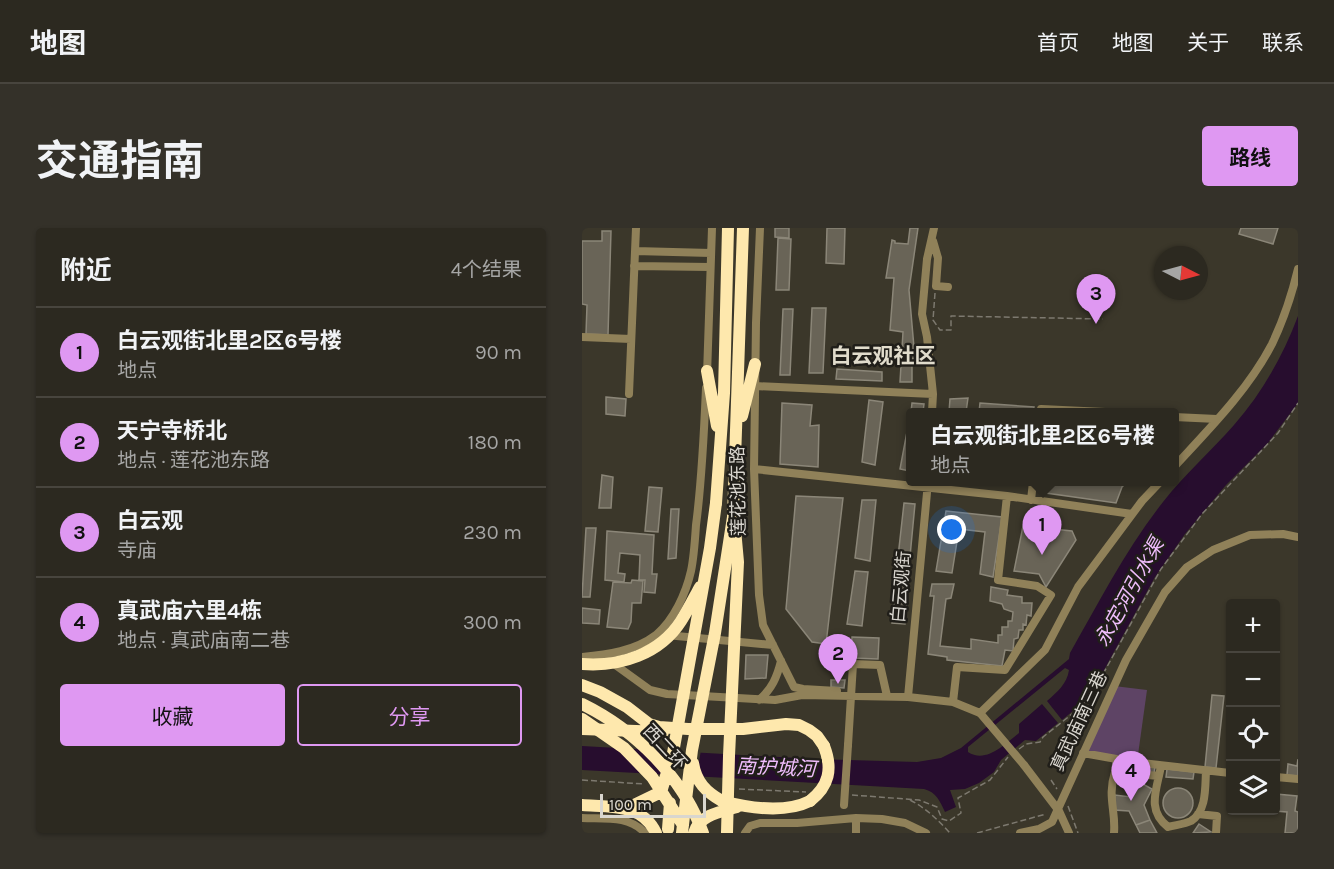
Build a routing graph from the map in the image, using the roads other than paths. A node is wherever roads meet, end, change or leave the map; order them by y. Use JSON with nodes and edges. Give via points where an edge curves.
{"nodes":[{"id":1,"x":636,"y":228,"type":"edge"},
{"id":2,"x":712,"y":228,"type":"edge"},
{"id":3,"x":728,"y":228,"type":"edge"},
{"id":4,"x":743,"y":228,"type":"edge"},
{"id":5,"x":760,"y":228,"type":"edge"},
{"id":6,"x":934,"y":228,"type":"edge"},
{"id":7,"x":933,"y":241,"type":"junction"},
{"id":8,"x":635,"y":251,"type":"junction"},
{"id":9,"x":711,"y":253,"type":"junction"},
{"id":10,"x":634,"y":266,"type":"junction"},
{"id":11,"x":710,"y":267,"type":"junction"},
{"id":12,"x":1298,"y":269,"type":"edge"},
{"id":13,"x":948,"y":287,"type":"dead end"},
{"id":14,"x":582,"y":337,"type":"edge"},
{"id":15,"x":631,"y":339,"type":"junction"},
{"id":16,"x":755,"y":364,"type":"junction"},
{"id":17,"x":707,"y":371,"type":"junction"},
{"id":18,"x":756,"y":386,"type":"junction"},
{"id":19,"x":629,"y":394,"type":"dead end"},
{"id":20,"x":933,"y":394,"type":"junction"},
{"id":21,"x":932,"y":408,"type":"edge"},
{"id":22,"x":1179,"y":417,"type":"edge"},
{"id":23,"x":1217,"y":419,"type":"junction"},
{"id":24,"x":736,"y":441,"type":"junction"},
{"id":25,"x":720,"y":442,"type":"junction"},
{"id":26,"x":1179,"y":461,"type":"edge"},
{"id":27,"x":754,"y":469,"type":"junction"},
{"id":28,"x":906,"y":483,"type":"edge"},
{"id":29,"x":928,"y":486,"type":"edge"},
{"id":30,"x":935,"y":486,"type":"edge"},
{"id":31,"x":1033,"y":486,"type":"edge"},
{"id":32,"x":1156,"y":486,"type":"edge"},
{"id":33,"x":1007,"y":496,"type":"junction"},
{"id":34,"x":1031,"y":500,"type":"junction"},
{"id":35,"x":1132,"y":514,"type":"junction"},
{"id":36,"x":733,"y":517,"type":"junction"},
{"id":37,"x":1298,"y":537,"type":"edge"},
{"id":38,"x":704,"y":578,"type":"junction"},
{"id":39,"x":656,"y":634,"type":"junction"},
{"id":40,"x":773,"y":645,"type":"junction"},
{"id":41,"x":634,"y":646,"type":"junction"},
{"id":42,"x":603,"y":656,"type":"junction"},
{"id":43,"x":582,"y":657,"type":"edge"},
{"id":44,"x":781,"y":661,"type":"junction"},
{"id":45,"x":582,"y":664,"type":"edge"},
{"id":46,"x":634,"y":676,"type":"junction"},
{"id":47,"x":582,"y":685,"type":"edge"},
{"id":48,"x":851,"y":696,"type":"junction"},
{"id":49,"x":887,"y":696,"type":"junction"},
{"id":50,"x":908,"y":696,"type":"junction"},
{"id":51,"x":759,"y":700,"type":"junction"},
{"id":52,"x":953,"y":702,"type":"junction"},
{"id":53,"x":582,"y":704,"type":"edge"},
{"id":54,"x":980,"y":713,"type":"junction"},
{"id":55,"x":582,"y":719,"type":"edge"},
{"id":56,"x":582,"y":729,"type":"edge"},
{"id":57,"x":688,"y":729,"type":"junction"},
{"id":58,"x":614,"y":741,"type":"junction"},
{"id":59,"x":692,"y":750,"type":"junction"},
{"id":60,"x":673,"y":753,"type":"junction"},
{"id":61,"x":1083,"y":753,"type":"junction"},
{"id":62,"x":1161,"y":765,"type":"junction"},
{"id":63,"x":1206,"y":771,"type":"junction"},
{"id":64,"x":1226,"y":773,"type":"edge"},
{"id":65,"x":1159,"y":776,"type":"junction"},
{"id":66,"x":1280,"y":777,"type":"edge"},
{"id":67,"x":1298,"y":779,"type":"edge"},
{"id":68,"x":582,"y":805,"type":"edge"},
{"id":69,"x":721,"y":806,"type":"junction"},
{"id":70,"x":628,"y":808,"type":"junction"},
{"id":71,"x":1059,"y":811,"type":"junction"},
{"id":72,"x":1198,"y":814,"type":"junction"},
{"id":73,"x":582,"y":818,"type":"edge"},
{"id":74,"x":846,"y":818,"type":"junction"},
{"id":75,"x":856,"y":818,"type":"junction"},
{"id":76,"x":645,"y":833,"type":"edge"},
{"id":77,"x":656,"y":833,"type":"edge"},
{"id":78,"x":668,"y":833,"type":"edge"},
{"id":79,"x":684,"y":833,"type":"edge"},
{"id":80,"x":694,"y":833,"type":"edge"},
{"id":81,"x":703,"y":833,"type":"edge"},
{"id":82,"x":727,"y":833,"type":"edge"},
{"id":83,"x":745,"y":833,"type":"edge"},
{"id":84,"x":856,"y":833,"type":"edge"},
{"id":85,"x":926,"y":833,"type":"edge"},
{"id":86,"x":1020,"y":833,"type":"edge"},
{"id":87,"x":1069,"y":833,"type":"edge"},
{"id":88,"x":1114,"y":833,"type":"edge"},
{"id":89,"x":1216,"y":833,"type":"edge"}],
"edges":[{"from":1,"to":8,"type":"street"},
{"from":2,"to":9,"type":"street"},
{"from":3,"to":25,"type":"highway","name":"莲花池东路"},
{"from":4,"to":24,"type":"highway","name":"莲花池东路"},
{"from":5,"to":16,"type":"street","name":"莲花池东路"},
{"from":6,"to":7,"type":"street"},
{"from":7,"to":13,"type":"street","via":[[938,258],[936,286]]},
{"from":7,"to":20,"type":"street","via":[[927,260],[922,314]]},
{"from":8,"to":9,"type":"street"},
{"from":8,"to":10,"type":"street"},
{"from":9,"to":11,"type":"street"},
{"from":10,"to":11,"type":"street"},
{"from":10,"to":15,"type":"street"},
{"from":11,"to":17,"type":"street"},
{"from":12,"to":23,"type":"street","via":[[1272,344]]},
{"from":14,"to":15,"type":"street"},
{"from":15,"to":19,"type":"street"},
{"from":16,"to":18,"type":"street","name":"莲花池东路"},
{"from":16,"to":24,"type":"highway"},
{"from":17,"to":25,"type":"highway"},
{"from":17,"to":39,"type":"street","via":[[691,571],[674,612]]},
{"from":18,"to":20,"type":"street"},
{"from":18,"to":27,"type":"street","name":"莲花池东路"},
{"from":20,"to":21,"type":"street"},
{"from":22,"to":23,"type":"street"},
{"from":23,"to":26,"type":"street"},
{"from":24,"to":36,"type":"highway","name":"莲花池东路"},
{"from":25,"to":38,"type":"highway","name":"莲花池东路","bridge":true,"via":[[716,503]]},
{"from":27,"to":28,"type":"street"},
{"from":27,"to":40,"type":"street","name":"莲花池东路","via":[[759,594],[763,625]]},
{"from":29,"to":50,"type":"street","name":"白云观街"},
{"from":30,"to":33,"type":"street"},
{"from":31,"to":34,"type":"street"},
{"from":32,"to":35,"type":"street"},
{"from":33,"to":34,"type":"street"},
{"from":33,"to":52,"type":"street","via":[[998,580],[1037,586],[1050,596],[1005,670],[957,667]]},
{"from":34,"to":35,"type":"street"},
{"from":35,"to":54,"type":"street","via":[[1078,587],[1045,650]]},
{"from":36,"to":59,"type":"highway","name":"莲花池东路","bridge":true},
{"from":36,"to":82,"type":"highway","bridge":true,"via":[[738,562]]},
{"from":37,"to":61,"type":"street","name":"真武庙南三巷","via":[[1250,535],[1213,550],[1187,567],[1165,592],[1126,660]]},
{"from":38,"to":45,"type":"highway","bridge":true,"via":[[681,622],[663,641],[622,662]]},
{"from":38,"to":60,"type":"highway","name":"莲花池东路","bridge":true},
{"from":39,"to":40,"type":"street"},
{"from":39,"to":41,"type":"street"},
{"from":40,"to":44,"type":"street","name":"莲花池东路"},
{"from":41,"to":42,"type":"street"},
{"from":41,"to":46,"type":"street","via":[[629,669]]},
{"from":42,"to":43,"type":"street"},
{"from":42,"to":46,"type":"street"},
{"from":44,"to":48,"type":"street","name":"莲花池东路","via":[[794,687],[843,691]]},
{"from":44,"to":51,"type":"street","via":[[770,691]]},
{"from":46,"to":51,"type":"street","via":[[650,690],[667,694]]},
{"from":47,"to":57,"type":"highway","via":[[618,702],[649,724]]},
{"from":48,"to":49,"type":"street"},
{"from":48,"to":49,"type":"street","via":[[853,664],[880,665]]},
{"from":48,"to":51,"type":"street"},
{"from":48,"to":74,"type":"street","bridge":true},
{"from":49,"to":50,"type":"street"},
{"from":50,"to":52,"type":"street"},
{"from":52,"to":54,"type":"street"},
{"from":53,"to":81,"type":"highway","name":"西二环","bridge":true,"via":[[627,732],[658,760]]},
{"from":54,"to":71,"type":"street","bridge":true},
{"from":55,"to":58,"type":"highway","name":"西二环","bridge":true},
{"from":56,"to":57,"type":"highway","via":[[657,733]]},
{"from":56,"to":58,"type":"highway","bridge":true},
{"from":57,"to":69,"type":"highway","bridge":true,"via":[[799,725],[817,736],[824,746],[829,775],[824,788],[810,801],[791,808]]},
{"from":58,"to":79,"type":"highway","name":"西二环","bridge":true,"via":[[652,777]]},
{"from":59,"to":69,"type":"highway","bridge":true,"via":[[699,782]]},
{"from":59,"to":79,"type":"highway","name":"莲花池东路","bridge":true},
{"from":60,"to":70,"type":"highway","bridge":true,"via":[[661,792]]},
{"from":60,"to":78,"type":"highway","bridge":true},
{"from":61,"to":62,"type":"street"},
{"from":61,"to":71,"type":"street","name":"真武庙南三巷"},
{"from":62,"to":63,"type":"street"},
{"from":62,"to":65,"type":"street"},
{"from":63,"to":64,"type":"street"},
{"from":63,"to":72,"type":"street"},
{"from":65,"to":72,"type":"street","via":[[1154,804],[1157,819],[1168,826],[1190,821]]},
{"from":65,"to":88,"type":"street","via":[[1115,772],[1111,785]]},
{"from":66,"to":67,"type":"street"},
{"from":68,"to":70,"type":"highway"},
{"from":69,"to":80,"type":"highway","via":[[696,825]]},
{"from":70,"to":77,"type":"highway","via":[[649,820]]},
{"from":71,"to":86,"type":"street","via":[[1052,822]]},
{"from":71,"to":87,"type":"street"},
{"from":72,"to":89,"type":"street","via":[[1217,816]]},
{"from":73,"to":76,"type":"street","via":[[622,819]]},
{"from":74,"to":75,"type":"street"},
{"from":74,"to":83,"type":"street","via":[[760,823],[750,826]]},
{"from":75,"to":84,"type":"street"},
{"from":75,"to":85,"type":"street","via":[[906,823]]}]}
